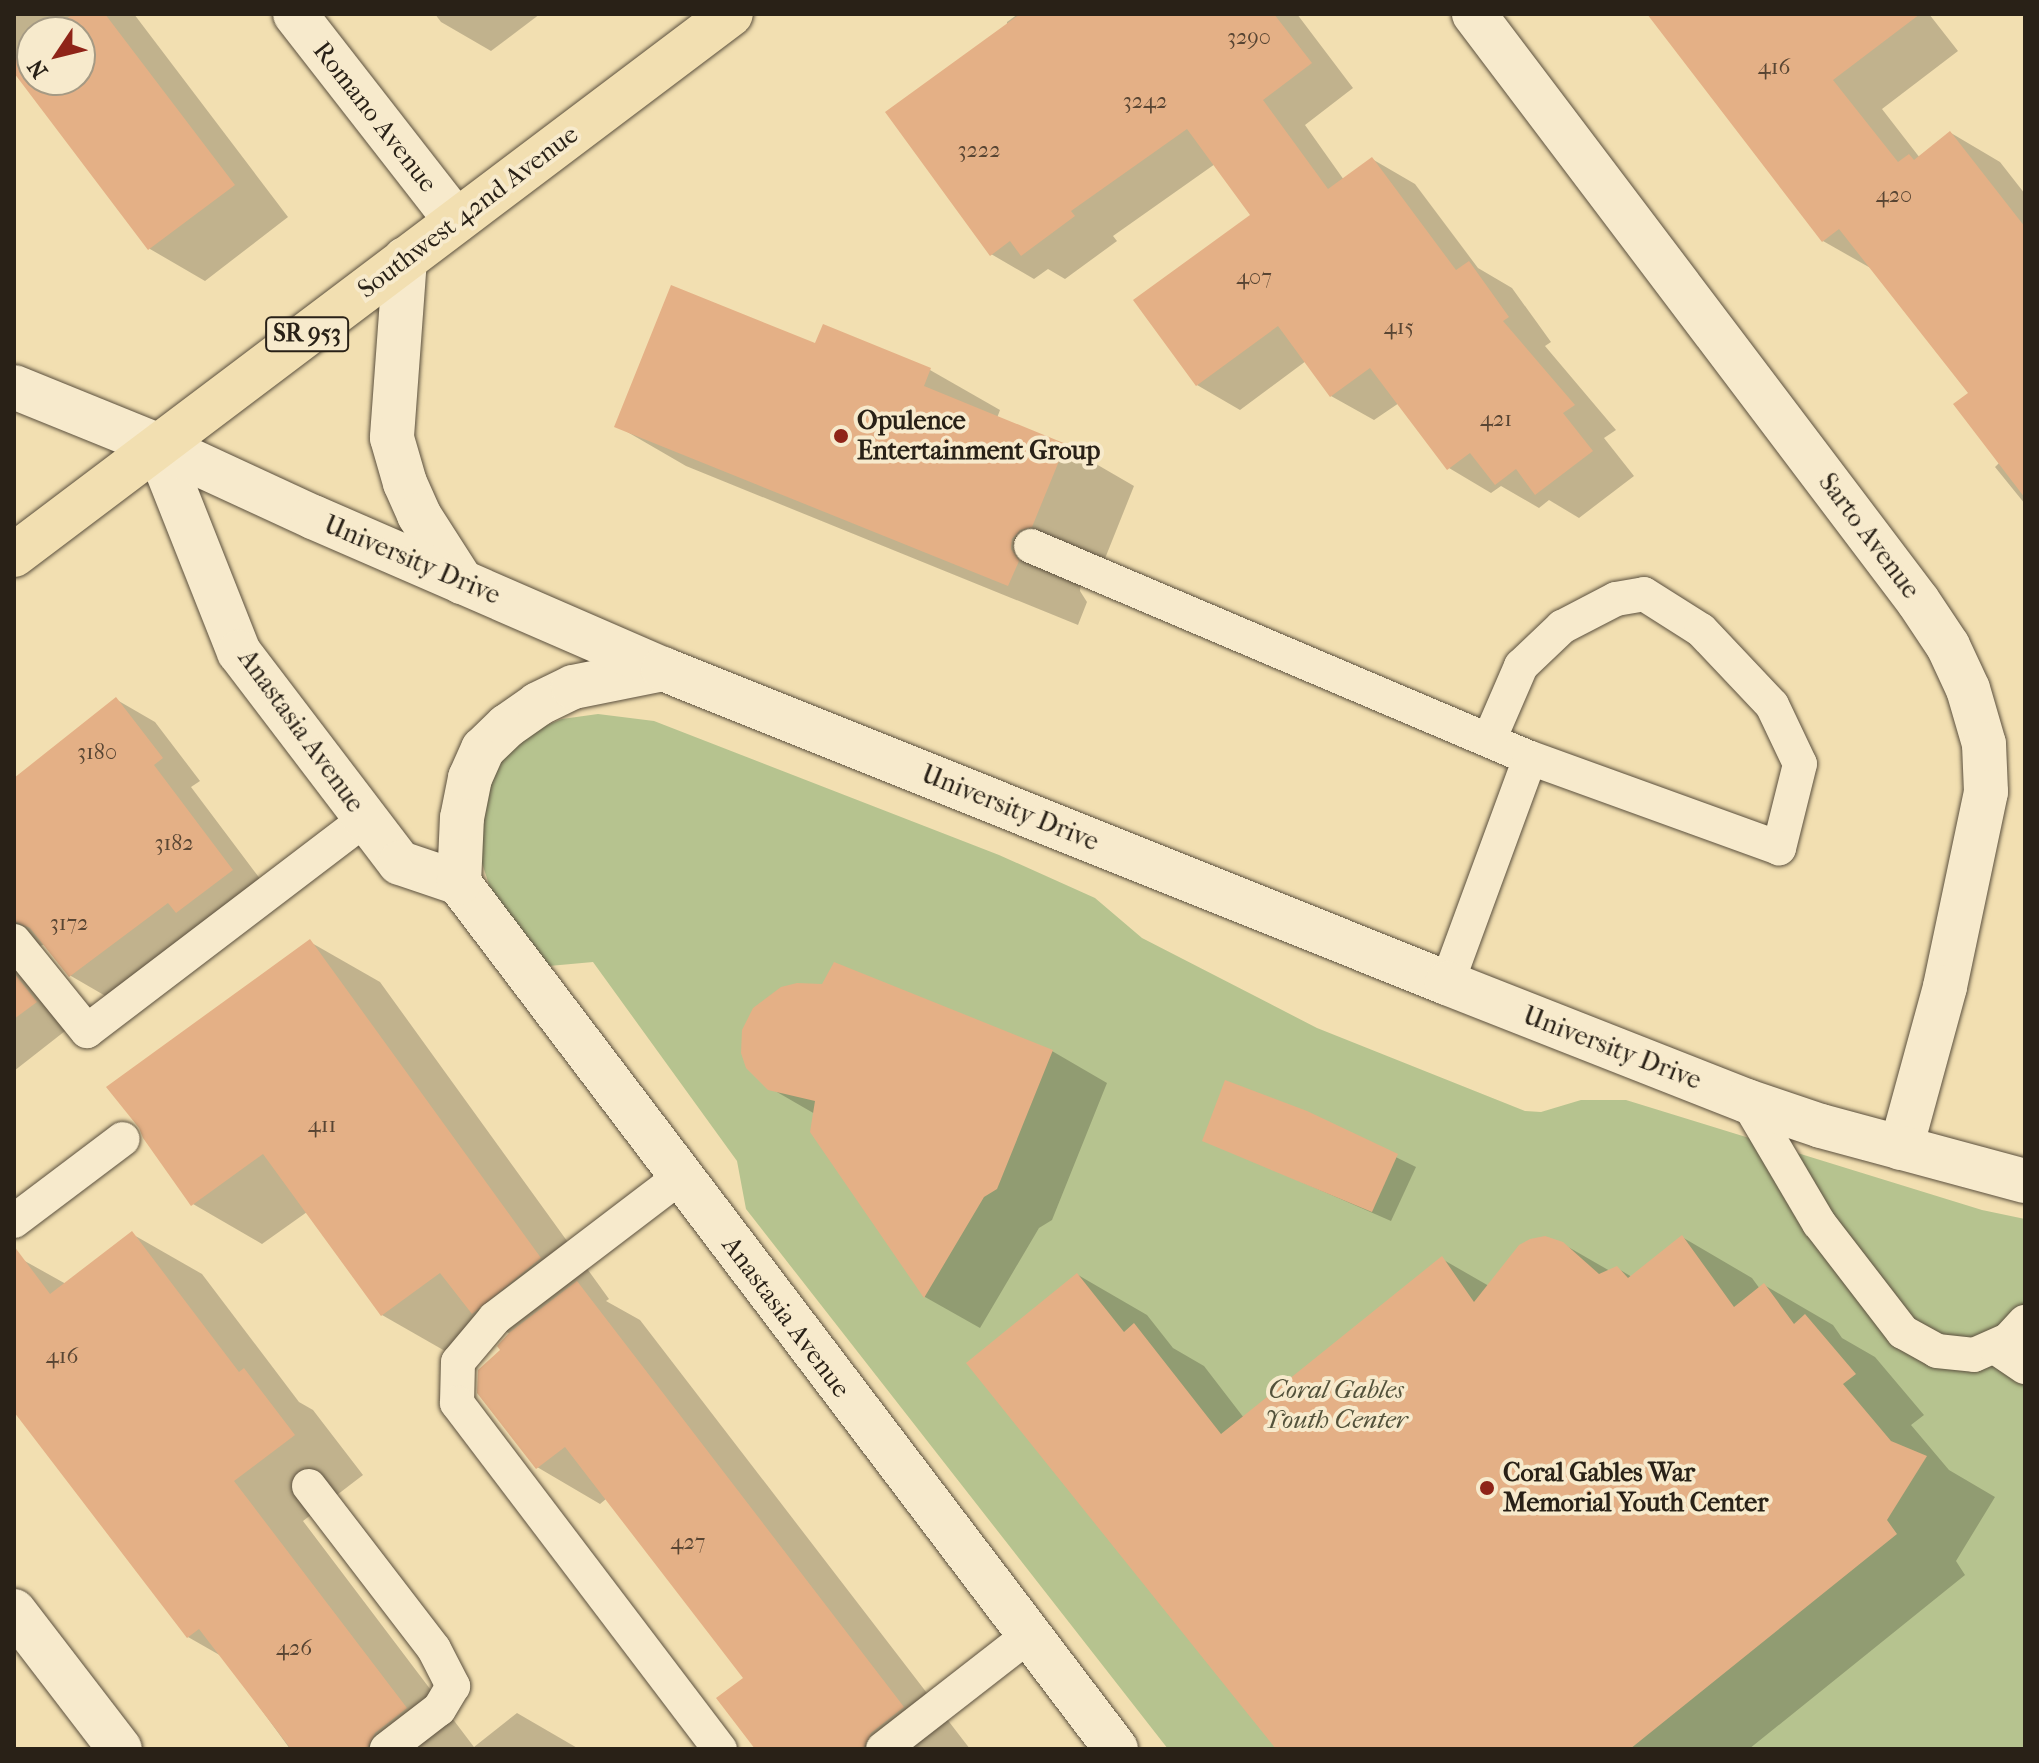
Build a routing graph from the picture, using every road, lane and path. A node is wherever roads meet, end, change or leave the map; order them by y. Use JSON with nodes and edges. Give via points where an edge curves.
{"nodes":[{"id":1,"x":295,"y":14,"type":"edge"},
{"id":2,"x":731,"y":14,"type":"edge"},
{"id":3,"x":1474,"y":14,"type":"edge"},
{"id":4,"x":456,"y":221,"type":"junction"},
{"id":5,"x":405,"y":259,"type":"junction"},
{"id":6,"x":14,"y":387,"type":"edge"},
{"id":7,"x":157,"y":445,"type":"junction"},
{"id":8,"x":1031,"y":546,"type":"dead end"},
{"id":9,"x":14,"y":555,"type":"edge"},
{"id":10,"x":462,"y":582,"type":"junction"},
{"id":11,"x":663,"y":669,"type":"junction"},
{"id":12,"x":1489,"y":740,"type":"junction"},
{"id":13,"x":1530,"y":758,"type":"junction"},
{"id":14,"x":365,"y":819,"type":"junction"},
{"id":15,"x":459,"y":883,"type":"junction"},
{"id":16,"x":14,"y":941,"type":"edge"},
{"id":17,"x":1447,"y":983,"type":"junction"},
{"id":18,"x":1747,"y":1101,"type":"junction"},
{"id":19,"x":123,"y":1139,"type":"dead end"},
{"id":20,"x":1901,"y":1148,"type":"junction"},
{"id":21,"x":680,"y":1177,"type":"junction"},
{"id":22,"x":2025,"y":1181,"type":"edge"},
{"id":23,"x":14,"y":1221,"type":"edge"},
{"id":24,"x":2025,"y":1322,"type":"edge"},
{"id":25,"x":1995,"y":1347,"type":"junction"},
{"id":26,"x":2025,"y":1367,"type":"edge"},
{"id":27,"x":309,"y":1486,"type":"dead end"},
{"id":28,"x":14,"y":1611,"type":"edge"},
{"id":29,"x":1028,"y":1636,"type":"junction"},
{"id":30,"x":120,"y":1749,"type":"edge"},
{"id":31,"x":387,"y":1749,"type":"edge"},
{"id":32,"x":720,"y":1749,"type":"edge"},
{"id":33,"x":883,"y":1749,"type":"edge"},
{"id":34,"x":1116,"y":1749,"type":"edge"}],
"edges":[{"from":1,"to":4,"type":"street","name":"Romano Avenue"},
{"from":2,"to":4,"type":"main road","name":"Southwest 42nd Avenue","number":"SR 953"},
{"from":3,"to":20,"type":"street","name":"Sarto Avenue","via":[[1918,601],[1968,689],[1984,744],[1986,792],[1945,987]]},
{"from":4,"to":5,"type":"main road","name":"Southwest 42nd Avenue","number":"SR 953"},
{"from":5,"to":7,"type":"main road","name":"Southwest 42nd Avenue","number":"SR 953"},
{"from":5,"to":10,"type":"street","via":[[392,438],[419,515]]},
{"from":6,"to":7,"type":"street","name":"University Drive"},
{"from":7,"to":9,"type":"main road","name":"Southwest 42nd Avenue","number":"SR 953"},
{"from":7,"to":10,"type":"street","name":"University Drive"},
{"from":7,"to":14,"type":"street","name":"Anastasia Avenue","via":[[239,652]]},
{"from":8,"to":12,"type":"lane"},
{"from":10,"to":11,"type":"street","name":"University Drive"},
{"from":11,"to":15,"type":"street","via":[[573,687],[538,704],[483,749],[462,818]]},
{"from":11,"to":17,"type":"street","name":"University Drive"},
{"from":12,"to":13,"type":"lane"},
{"from":12,"to":13,"type":"lane","via":[[1521,666],[1531,656],[1562,627],[1616,599],[1644,594],[1701,630],[1772,705],[1800,764],[1779,848]]},
{"from":13,"to":17,"type":"lane"},
{"from":14,"to":15,"type":"street","name":"Anastasia Avenue","via":[[400,863]]},
{"from":14,"to":16,"type":"lane","via":[[87,1031]]},
{"from":15,"to":21,"type":"street","name":"Anastasia Avenue"},
{"from":17,"to":18,"type":"street","name":"University Drive"},
{"from":18,"to":20,"type":"street","name":"University Drive"},
{"from":18,"to":25,"type":"lane","via":[[1819,1223],[1903,1332],[1937,1351],[1974,1355]]},
{"from":19,"to":23,"type":"lane"},
{"from":20,"to":22,"type":"street","name":"University Drive"},
{"from":21,"to":29,"type":"street","name":"Anastasia Avenue"},
{"from":21,"to":32,"type":"lane","via":[[495,1318],[458,1362],[457,1403]]},
{"from":24,"to":25,"type":"lane"},
{"from":25,"to":26,"type":"lane"},
{"from":27,"to":31,"type":"lane","via":[[434,1649],[453,1686],[439,1709]]},
{"from":28,"to":30,"type":"street"},
{"from":29,"to":33,"type":"lane"},
{"from":29,"to":34,"type":"street","name":"Anastasia Avenue"}]}
